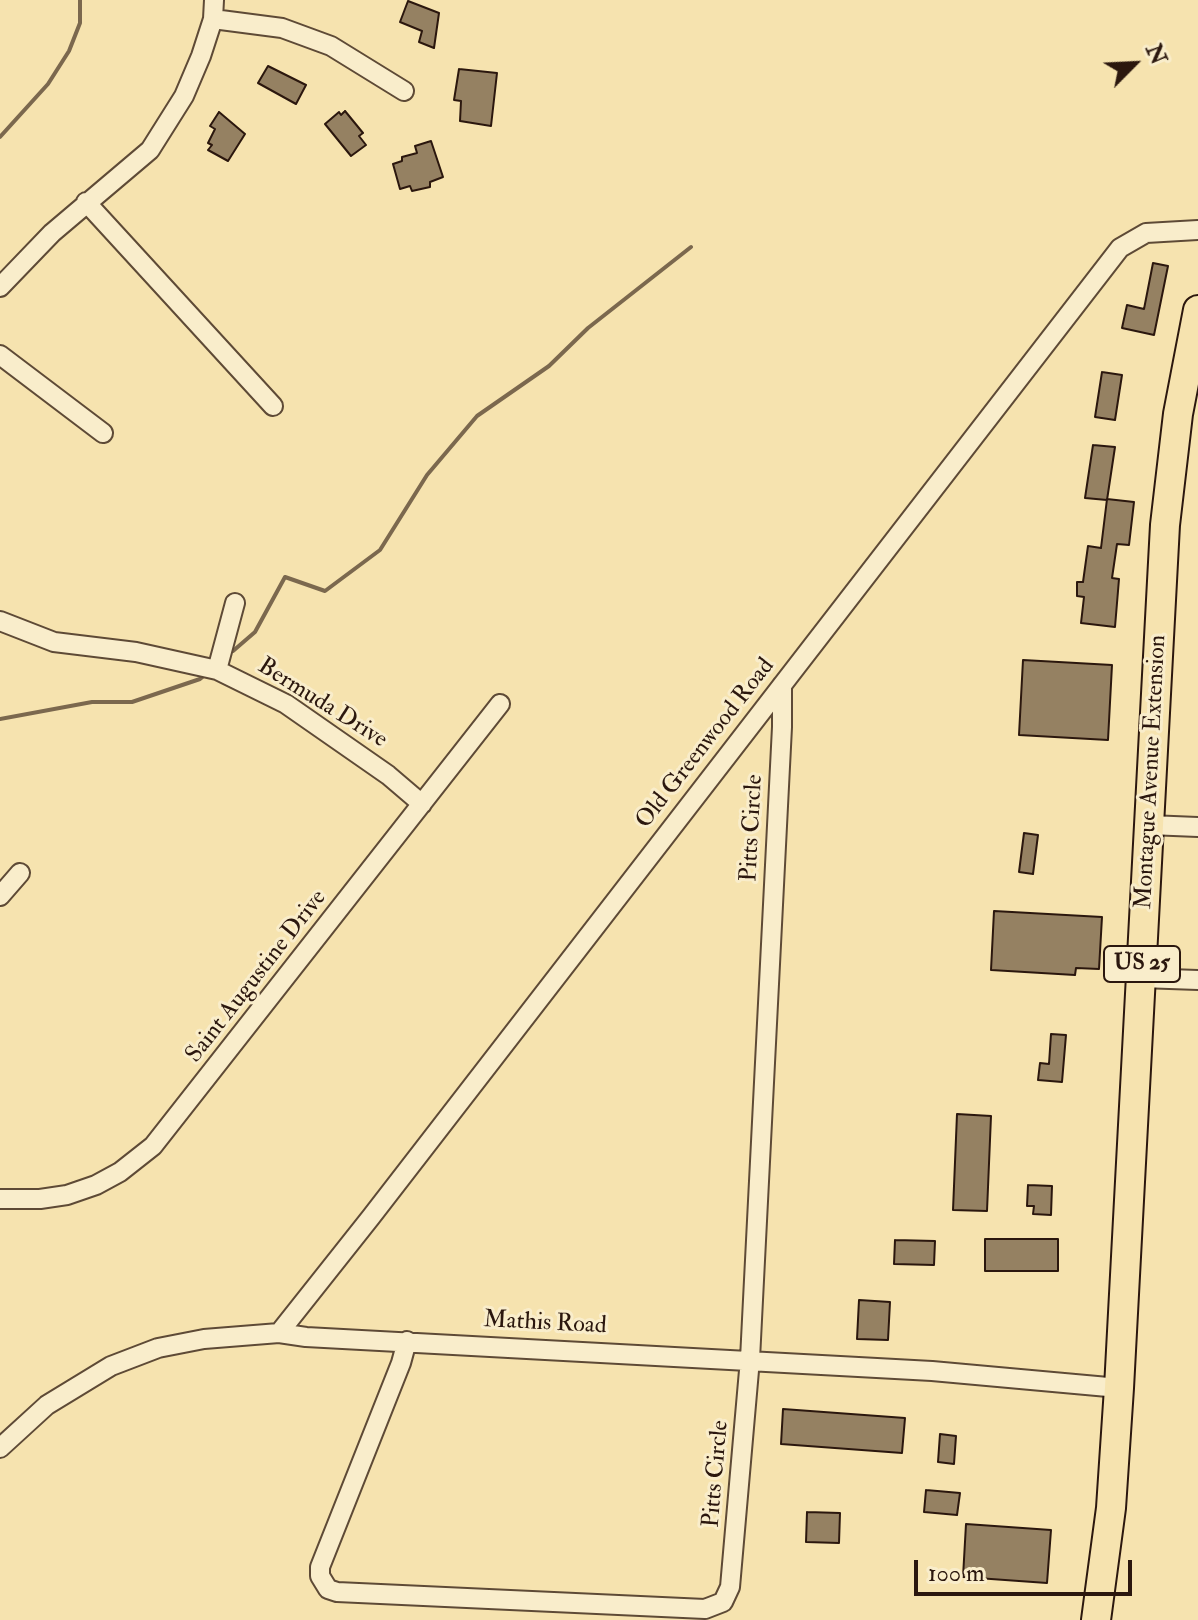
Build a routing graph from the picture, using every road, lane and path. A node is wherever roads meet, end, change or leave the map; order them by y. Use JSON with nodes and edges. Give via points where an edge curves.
{"nodes":[{"id":1,"x":214,"y":0,"type":"edge"},
{"id":2,"x":213,"y":19,"type":"junction"},
{"id":3,"x":404,"y":91,"type":"dead end"},
{"id":4,"x":86,"y":202,"type":"junction"},
{"id":5,"x":1198,"y":230,"type":"edge"},
{"id":6,"x":0,"y":287,"type":"edge"},
{"id":7,"x":1198,"y":310,"type":"edge"},
{"id":8,"x":0,"y":355,"type":"edge"},
{"id":9,"x":273,"y":406,"type":"dead end"},
{"id":10,"x":103,"y":433,"type":"dead end"},
{"id":11,"x":235,"y":603,"type":"dead end"},
{"id":12,"x":0,"y":621,"type":"edge"},
{"id":13,"x":217,"y":670,"type":"junction"},
{"id":14,"x":782,"y":685,"type":"junction"},
{"id":15,"x":500,"y":704,"type":"dead end"},
{"id":16,"x":422,"y":804,"type":"junction"},
{"id":17,"x":1149,"y":825,"type":"junction"},
{"id":18,"x":1198,"y":827,"type":"edge"},
{"id":19,"x":20,"y":873,"type":"dead end"},
{"id":20,"x":0,"y":896,"type":"edge"},
{"id":21,"x":1141,"y":978,"type":"junction"},
{"id":22,"x":1198,"y":980,"type":"edge"},
{"id":23,"x":0,"y":1199,"type":"edge"},
{"id":24,"x":279,"y":1333,"type":"junction"},
{"id":25,"x":407,"y":1341,"type":"junction"},
{"id":26,"x":750,"y":1359,"type":"junction"},
{"id":27,"x":1119,"y":1388,"type":"junction"},
{"id":28,"x":0,"y":1448,"type":"edge"},
{"id":29,"x":1096,"y":1620,"type":"edge"}],
"edges":[{"from":1,"to":2,"type":"street"},
{"from":2,"to":3,"type":"street","via":[[282,28],[319,42]]},
{"from":2,"to":4,"type":"street","via":[[184,96],[150,150]]},
{"from":4,"to":6,"type":"street"},
{"from":4,"to":9,"type":"street"},
{"from":5,"to":14,"type":"street","name":"Old Greenwood Road","via":[[1146,233],[1120,248]]},
{"from":7,"to":17,"type":"highway","name":"Montague Avenue Extension","number":"US 25","via":[[1170,471]]},
{"from":8,"to":10,"type":"street"},
{"from":11,"to":13,"type":"street"},
{"from":12,"to":13,"type":"street","name":"Bermuda Drive","via":[[54,642],[136,652]]},
{"from":13,"to":16,"type":"street","name":"Bermuda Drive","via":[[286,704]]},
{"from":14,"to":24,"type":"street","name":"Old Greenwood Road"},
{"from":14,"to":26,"type":"street","name":"Pitts Circle"},
{"from":15,"to":16,"type":"street","name":"Saint Augustine Drive"},
{"from":16,"to":23,"type":"street","name":"Saint Augustine Drive","via":[[153,1146],[120,1172],[82,1190],[40,1199]]},
{"from":17,"to":18,"type":"street"},
{"from":17,"to":21,"type":"highway","name":"Montague Avenue Extension","number":"US 25"},
{"from":19,"to":20,"type":"street"},
{"from":21,"to":22,"type":"street"},
{"from":21,"to":27,"type":"highway","name":"Montague Avenue Extension","number":"US 25"},
{"from":24,"to":25,"type":"street","name":"Mathis Road"},
{"from":24,"to":28,"type":"street","name":"Mathis Road","via":[[204,1339],[123,1361],[68,1390]]},
{"from":25,"to":26,"type":"street","name":"Mathis Road"},
{"from":25,"to":26,"type":"street","name":"Pitts Circle","via":[[320,1567],[323,1583],[332,1591],[718,1606],[729,1595]]},
{"from":26,"to":27,"type":"street","name":"Mathis Road"},
{"from":27,"to":29,"type":"highway","name":"Montague Avenue Extension","number":"US 25"}]}
